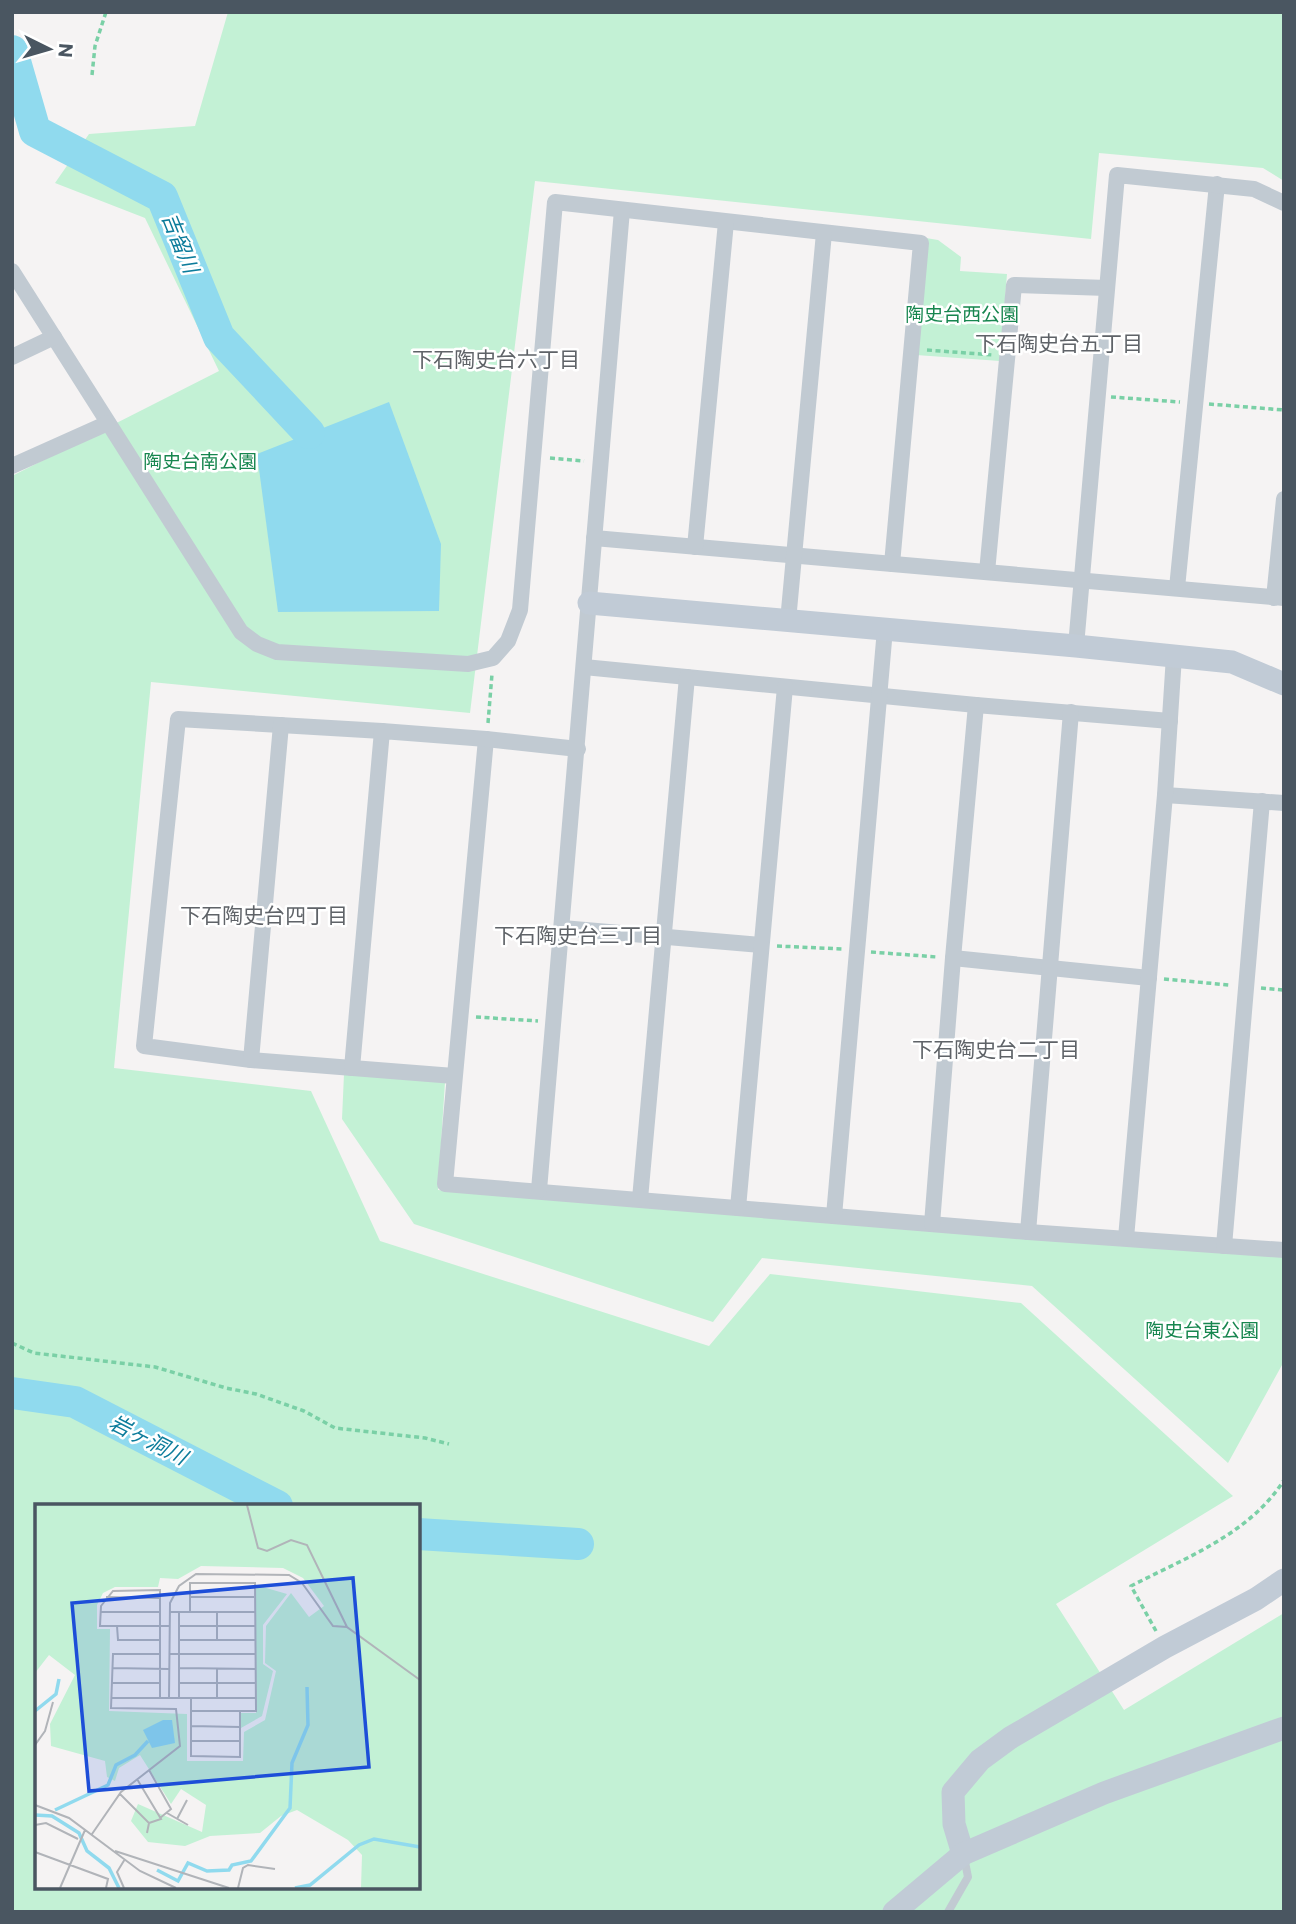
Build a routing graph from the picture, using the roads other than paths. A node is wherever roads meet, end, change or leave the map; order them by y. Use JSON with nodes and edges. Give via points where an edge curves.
{"nodes":[{"id":1,"x":1217,"y":184,"type":"junction"},
{"id":2,"x":1284,"y":203,"type":"edge"},
{"id":3,"x":622,"y":210,"type":"junction"},
{"id":4,"x":726,"y":222,"type":"junction"},
{"id":5,"x":824,"y":233,"type":"junction"},
{"id":6,"x":12,"y":271,"type":"edge"},
{"id":7,"x":1107,"y":289,"type":"junction"},
{"id":8,"x":54,"y":337,"type":"junction"},
{"id":9,"x":12,"y":357,"type":"edge"},
{"id":10,"x":108,"y":423,"type":"junction"},
{"id":11,"x":12,"y":466,"type":"edge"},
{"id":12,"x":1284,"y":499,"type":"edge"},
{"id":13,"x":594,"y":538,"type":"junction"},
{"id":14,"x":695,"y":547,"type":"junction"},
{"id":15,"x":793,"y":555,"type":"junction"},
{"id":16,"x":892,"y":564,"type":"junction"},
{"id":17,"x":987,"y":572,"type":"junction"},
{"id":18,"x":1083,"y":581,"type":"junction"},
{"id":19,"x":1177,"y":588,"type":"junction"},
{"id":20,"x":1279,"y":598,"type":"edge"},
{"id":21,"x":589,"y":603,"type":"junction"},
{"id":22,"x":788,"y":621,"type":"junction"},
{"id":23,"x":885,"y":629,"type":"junction"},
{"id":24,"x":1076,"y":646,"type":"junction"},
{"id":25,"x":1174,"y":656,"type":"junction"},
{"id":26,"x":584,"y":667,"type":"junction"},
{"id":27,"x":687,"y":677,"type":"junction"},
{"id":28,"x":1284,"y":684,"type":"edge"},
{"id":29,"x":785,"y":687,"type":"junction"},
{"id":30,"x":879,"y":696,"type":"junction"},
{"id":31,"x":976,"y":705,"type":"junction"},
{"id":32,"x":1071,"y":712,"type":"junction"},
{"id":33,"x":1170,"y":721,"type":"junction"},
{"id":34,"x":281,"y":725,"type":"junction"},
{"id":35,"x":383,"y":731,"type":"junction"},
{"id":36,"x":486,"y":738,"type":"junction"},
{"id":37,"x":578,"y":749,"type":"junction"},
{"id":38,"x":1165,"y":795,"type":"junction"},
{"id":39,"x":1262,"y":801,"type":"junction"},
{"id":40,"x":1284,"y":803,"type":"edge"},
{"id":41,"x":562,"y":928,"type":"junction"},
{"id":42,"x":664,"y":936,"type":"junction"},
{"id":43,"x":761,"y":945,"type":"junction"},
{"id":44,"x":953,"y":958,"type":"junction"},
{"id":45,"x":1051,"y":968,"type":"junction"},
{"id":46,"x":1149,"y":978,"type":"junction"},
{"id":47,"x":251,"y":1060,"type":"junction"},
{"id":48,"x":352,"y":1068,"type":"junction"},
{"id":49,"x":454,"y":1076,"type":"junction"},
{"id":50,"x":539,"y":1190,"type":"junction"},
{"id":51,"x":640,"y":1199,"type":"junction"},
{"id":52,"x":738,"y":1208,"type":"junction"},
{"id":53,"x":834,"y":1216,"type":"junction"},
{"id":54,"x":932,"y":1224,"type":"junction"},
{"id":55,"x":1028,"y":1232,"type":"junction"},
{"id":56,"x":1126,"y":1238,"type":"junction"},
{"id":57,"x":1224,"y":1246,"type":"junction"},
{"id":58,"x":1284,"y":1250,"type":"edge"},
{"id":59,"x":1284,"y":1580,"type":"edge"},
{"id":60,"x":1284,"y":1728,"type":"edge"},
{"id":61,"x":963,"y":1854,"type":"junction"},
{"id":62,"x":894,"y":1912,"type":"edge"},
{"id":63,"x":948,"y":1912,"type":"edge"}],
"edges":[{"from":1,"to":2,"type":"street","via":[[1254,189]]},
{"from":1,"to":7,"type":"street","via":[[1117,174]]},
{"from":1,"to":19,"type":"street"},
{"from":3,"to":4,"type":"street"},
{"from":3,"to":10,"type":"street","via":[[555,202],[520,610],[508,641],[493,658],[468,664],[276,652],[257,645],[240,632]]},
{"from":3,"to":13,"type":"street"},
{"from":4,"to":5,"type":"street"},
{"from":4,"to":14,"type":"street"},
{"from":5,"to":15,"type":"street"},
{"from":5,"to":16,"type":"street","via":[[921,243]]},
{"from":6,"to":8,"type":"street"},
{"from":7,"to":17,"type":"street","via":[[1014,285]]},
{"from":7,"to":18,"type":"street"},
{"from":8,"to":9,"type":"street"},
{"from":8,"to":10,"type":"street"},
{"from":10,"to":11,"type":"street"},
{"from":12,"to":20,"type":"street"},
{"from":13,"to":14,"type":"street"},
{"from":13,"to":21,"type":"street"},
{"from":14,"to":15,"type":"street"},
{"from":15,"to":16,"type":"street"},
{"from":15,"to":22,"type":"street"},
{"from":16,"to":17,"type":"street"},
{"from":17,"to":18,"type":"street"},
{"from":18,"to":19,"type":"street"},
{"from":18,"to":24,"type":"street"},
{"from":19,"to":20,"type":"street"},
{"from":21,"to":22,"type":"street"},
{"from":21,"to":26,"type":"street"},
{"from":22,"to":23,"type":"street"},
{"from":23,"to":24,"type":"street"},
{"from":23,"to":30,"type":"street"},
{"from":24,"to":25,"type":"street"},
{"from":25,"to":28,"type":"street","via":[[1232,662]]},
{"from":25,"to":33,"type":"street"},
{"from":26,"to":27,"type":"street"},
{"from":26,"to":37,"type":"street"},
{"from":27,"to":29,"type":"street"},
{"from":27,"to":42,"type":"street"},
{"from":29,"to":30,"type":"street"},
{"from":29,"to":43,"type":"street"},
{"from":30,"to":31,"type":"street"},
{"from":30,"to":53,"type":"street"},
{"from":31,"to":32,"type":"street"},
{"from":31,"to":44,"type":"street"},
{"from":32,"to":33,"type":"street"},
{"from":32,"to":45,"type":"street"},
{"from":33,"to":38,"type":"street"},
{"from":34,"to":35,"type":"street"},
{"from":34,"to":47,"type":"street"},
{"from":34,"to":47,"type":"street","via":[[178,719],[144,1046]]},
{"from":35,"to":36,"type":"street"},
{"from":35,"to":48,"type":"street"},
{"from":36,"to":37,"type":"street"},
{"from":36,"to":49,"type":"street"},
{"from":37,"to":41,"type":"street"},
{"from":38,"to":39,"type":"street"},
{"from":38,"to":46,"type":"street"},
{"from":39,"to":40,"type":"street"},
{"from":39,"to":57,"type":"street"},
{"from":41,"to":42,"type":"street"},
{"from":41,"to":50,"type":"street"},
{"from":42,"to":43,"type":"street"},
{"from":42,"to":51,"type":"street"},
{"from":43,"to":52,"type":"street"},
{"from":44,"to":45,"type":"street"},
{"from":44,"to":54,"type":"street"},
{"from":45,"to":46,"type":"street"},
{"from":45,"to":55,"type":"street"},
{"from":46,"to":56,"type":"street"},
{"from":47,"to":48,"type":"street"},
{"from":48,"to":49,"type":"street"},
{"from":49,"to":50,"type":"street","via":[[445,1184]]},
{"from":50,"to":51,"type":"street"},
{"from":51,"to":52,"type":"street"},
{"from":52,"to":53,"type":"street"},
{"from":53,"to":54,"type":"street"},
{"from":54,"to":55,"type":"street"},
{"from":55,"to":56,"type":"street"},
{"from":56,"to":57,"type":"street"},
{"from":57,"to":58,"type":"street"},
{"from":59,"to":61,"type":"street","via":[[1010,1738],[980,1760],[953,1792],[954,1824]]},
{"from":60,"to":61,"type":"street","via":[[1104,1793]]},
{"from":61,"to":62,"type":"street"},
{"from":61,"to":63,"type":"lane","via":[[968,1877]]}]}
